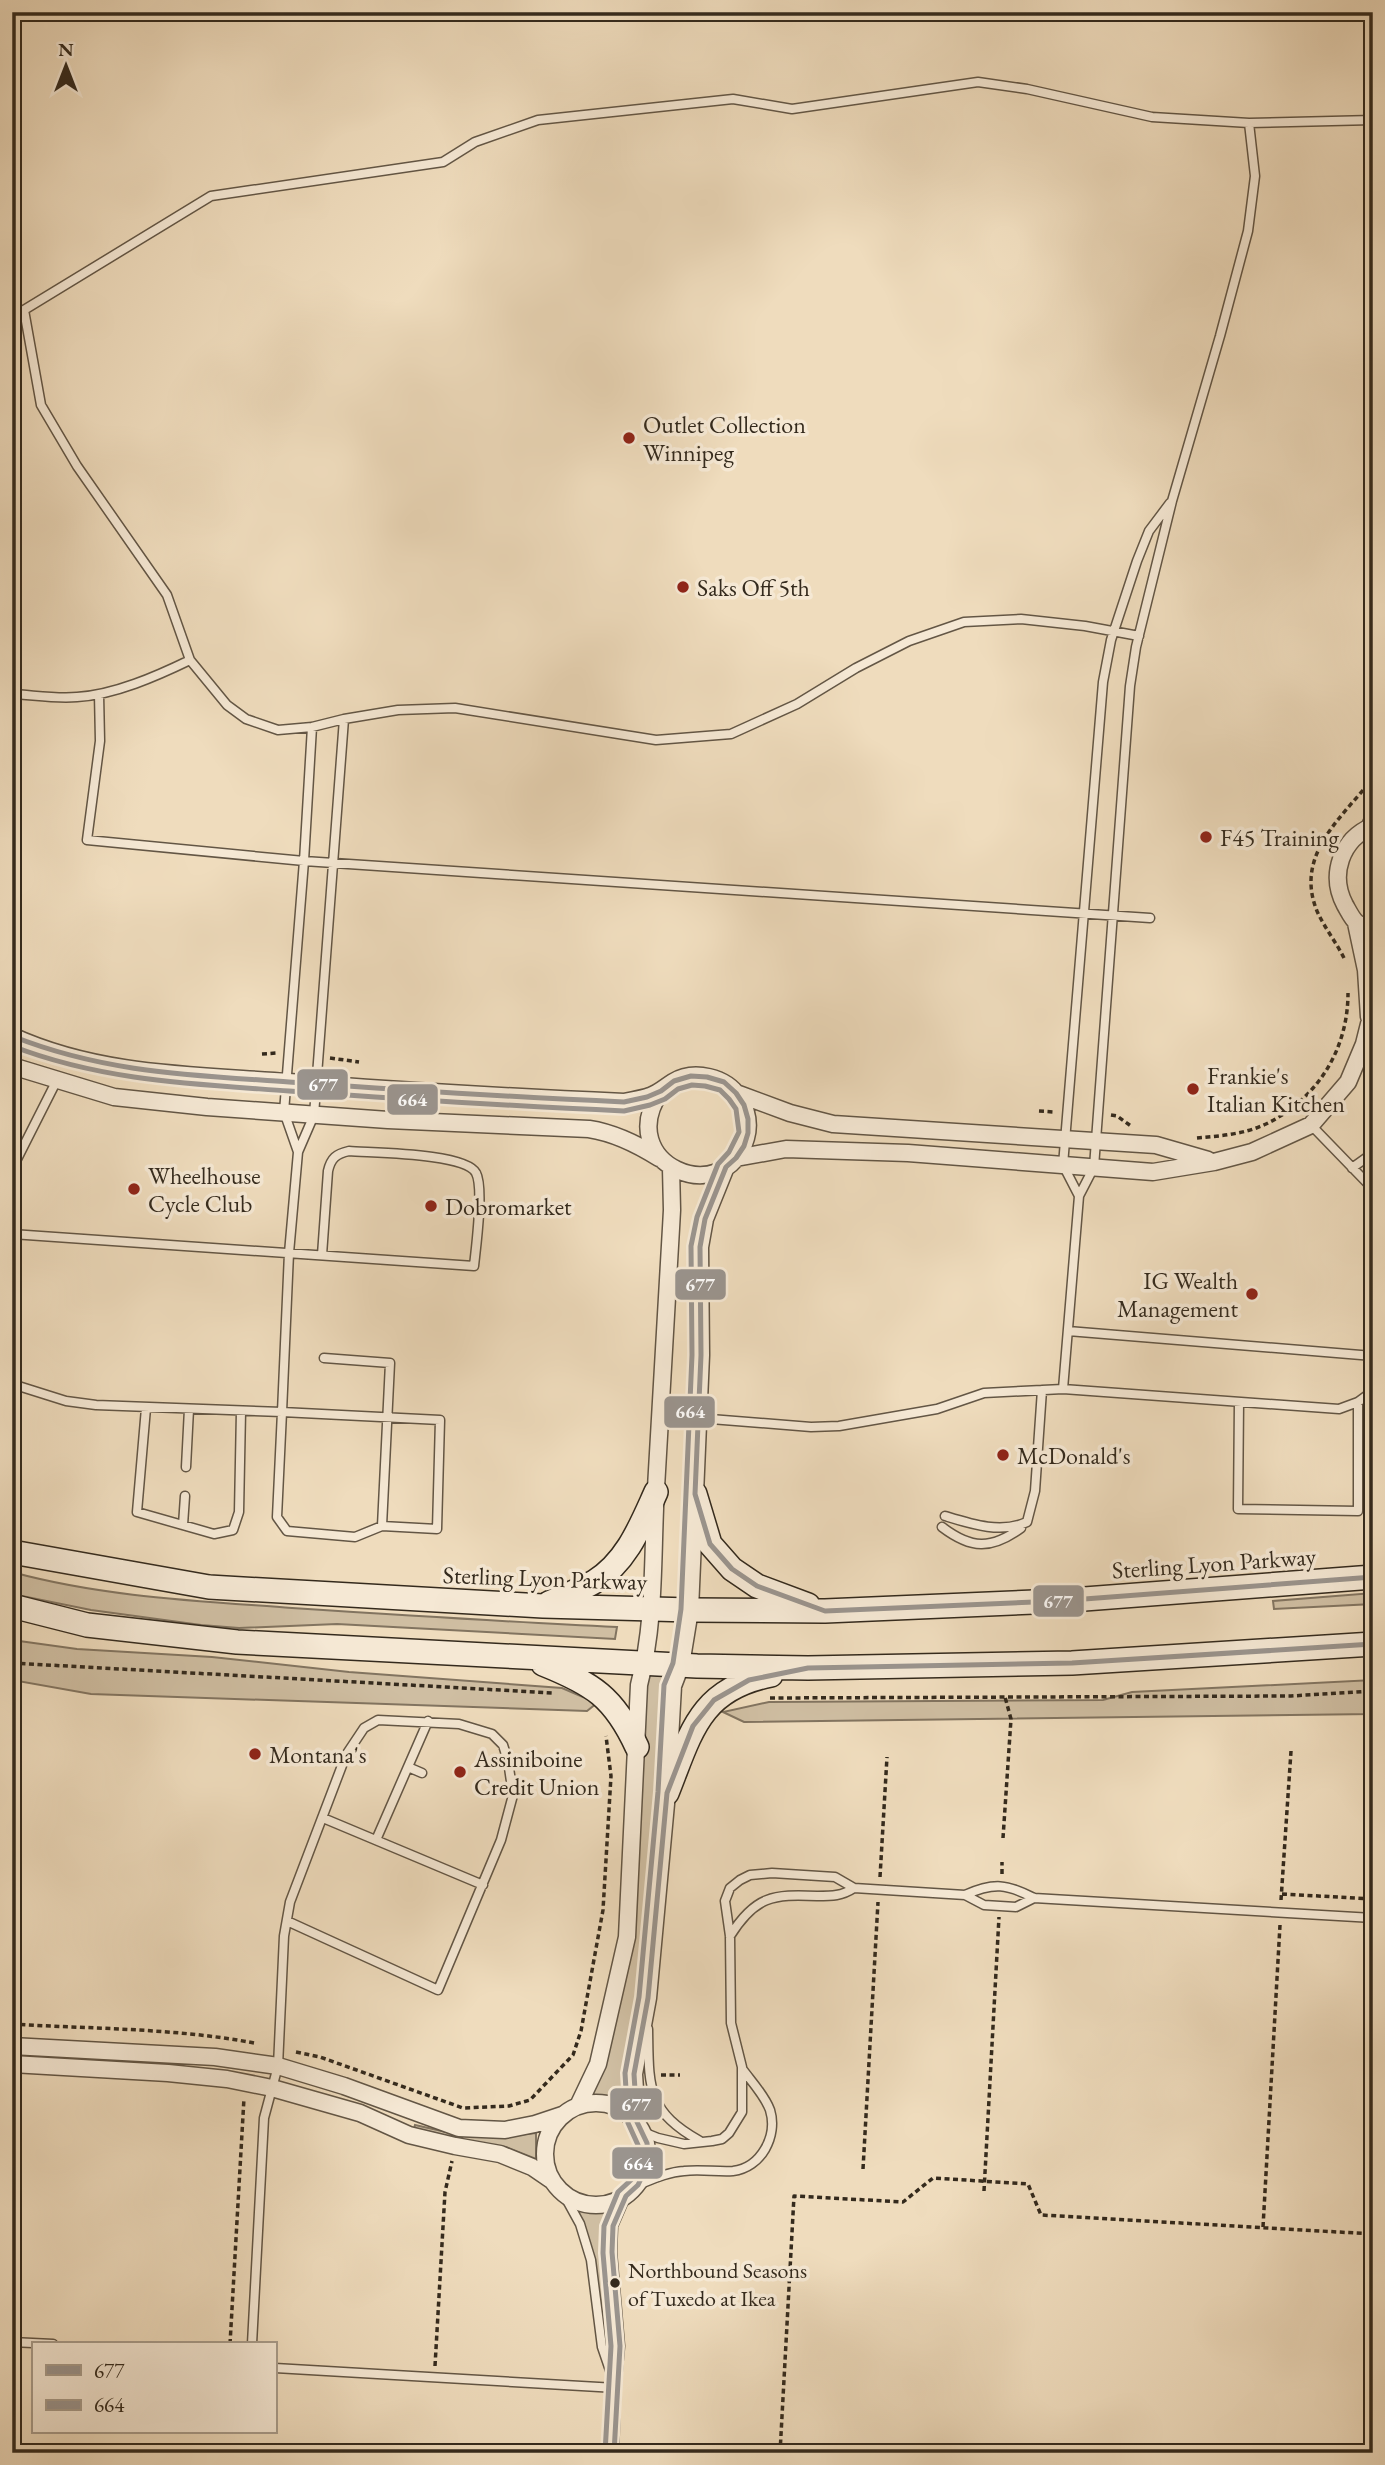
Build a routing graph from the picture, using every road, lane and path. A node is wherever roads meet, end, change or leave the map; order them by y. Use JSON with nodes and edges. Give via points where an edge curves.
{"nodes":[{"id":1,"x":1373,"y":120,"type":"edge"},
{"id":2,"x":1249,"y":123,"type":"junction"},
{"id":3,"x":24,"y":310,"type":"junction"},
{"id":4,"x":12,"y":311,"type":"edge"},
{"id":5,"x":1172,"y":501,"type":"junction"},
{"id":6,"x":1114,"y":631,"type":"junction"},
{"id":7,"x":1139,"y":636,"type":"junction"},
{"id":8,"x":190,"y":660,"type":"junction"},
{"id":9,"x":12,"y":694,"type":"edge"},
{"id":10,"x":99,"y":694,"type":"junction"},
{"id":11,"x":344,"y":719,"type":"junction"},
{"id":12,"x":312,"y":727,"type":"junction"},
{"id":13,"x":1373,"y":783,"type":"edge"},
{"id":14,"x":1373,"y":810,"type":"edge"},
{"id":15,"x":1368,"y":828,"type":"edge"},
{"id":16,"x":304,"y":861,"type":"junction"},
{"id":17,"x":334,"y":863,"type":"junction"},
{"id":18,"x":1085,"y":913,"type":"junction"},
{"id":19,"x":1113,"y":915,"type":"junction"},
{"id":20,"x":1150,"y":918,"type":"dead end"},
{"id":21,"x":1356,"y":923,"type":"junction"},
{"id":22,"x":1373,"y":929,"type":"edge"},
{"id":23,"x":1347,"y":969,"type":"dead end"},
{"id":24,"x":1348,"y":983,"type":"dead end"},
{"id":25,"x":1371,"y":1013,"type":"edge"},
{"id":26,"x":12,"y":1036,"type":"edge"},
{"id":27,"x":12,"y":1066,"type":"edge"},
{"id":28,"x":57,"y":1080,"type":"junction"},
{"id":29,"x":285,"y":1082,"type":"junction"},
{"id":30,"x":316,"y":1084,"type":"junction"},
{"id":31,"x":661,"y":1091,"type":"junction"},
{"id":32,"x":736,"y":1093,"type":"junction"},
{"id":33,"x":284,"y":1112,"type":"junction"},
{"id":34,"x":314,"y":1115,"type":"junction"},
{"id":35,"x":1311,"y":1125,"type":"junction"},
{"id":36,"x":1187,"y":1137,"type":"dead end"},
{"id":37,"x":1065,"y":1138,"type":"junction"},
{"id":38,"x":1094,"y":1141,"type":"junction"},
{"id":39,"x":298,"y":1152,"type":"junction"},
{"id":40,"x":1373,"y":1153,"type":"edge"},
{"id":41,"x":1214,"y":1162,"type":"junction"},
{"id":42,"x":666,"y":1163,"type":"junction"},
{"id":43,"x":731,"y":1163,"type":"junction"},
{"id":44,"x":1063,"y":1165,"type":"junction"},
{"id":45,"x":1094,"y":1167,"type":"junction"},
{"id":46,"x":1352,"y":1168,"type":"junction"},
{"id":47,"x":12,"y":1169,"type":"edge"},
{"id":48,"x":1373,"y":1189,"type":"edge"},
{"id":49,"x":1079,"y":1196,"type":"junction"},
{"id":50,"x":12,"y":1234,"type":"edge"},
{"id":51,"x":289,"y":1253,"type":"junction"},
{"id":52,"x":322,"y":1255,"type":"junction"},
{"id":53,"x":1068,"y":1331,"type":"junction"},
{"id":54,"x":1373,"y":1356,"type":"edge"},
{"id":55,"x":324,"y":1358,"type":"dead end"},
{"id":56,"x":12,"y":1384,"type":"edge"},
{"id":57,"x":1063,"y":1389,"type":"junction"},
{"id":58,"x":1042,"y":1390,"type":"junction"},
{"id":59,"x":1373,"y":1391,"type":"edge"},
{"id":60,"x":1239,"y":1402,"type":"junction"},
{"id":61,"x":1357,"y":1402,"type":"junction"},
{"id":62,"x":146,"y":1408,"type":"junction"},
{"id":63,"x":189,"y":1409,"type":"junction"},
{"id":64,"x":240,"y":1411,"type":"junction"},
{"id":65,"x":282,"y":1412,"type":"junction"},
{"id":66,"x":698,"y":1418,"type":"junction"},
{"id":67,"x":387,"y":1419,"type":"junction"},
{"id":68,"x":186,"y":1467,"type":"dead end"},
{"id":69,"x":656,"y":1492,"type":"junction"},
{"id":70,"x":695,"y":1494,"type":"junction"},
{"id":71,"x":185,"y":1496,"type":"dead end"},
{"id":72,"x":945,"y":1516,"type":"dead end"},
{"id":73,"x":1027,"y":1522,"type":"junction"},
{"id":74,"x":183,"y":1525,"type":"junction"},
{"id":75,"x":382,"y":1526,"type":"junction"},
{"id":76,"x":942,"y":1527,"type":"dead end"},
{"id":77,"x":12,"y":1552,"type":"edge"},
{"id":78,"x":1373,"y":1577,"type":"edge"},
{"id":79,"x":12,"y":1606,"type":"edge"},
{"id":80,"x":543,"y":1606,"type":"junction"},
{"id":81,"x":652,"y":1609,"type":"junction"},
{"id":82,"x":690,"y":1610,"type":"junction"},
{"id":83,"x":825,"y":1611,"type":"junction"},
{"id":84,"x":1373,"y":1644,"type":"edge"},
{"id":85,"x":527,"y":1658,"type":"junction"},
{"id":86,"x":12,"y":1663,"type":"edge"},
{"id":87,"x":645,"y":1663,"type":"junction"},
{"id":88,"x":681,"y":1665,"type":"junction"},
{"id":89,"x":808,"y":1668,"type":"junction"},
{"id":90,"x":1373,"y":1691,"type":"edge"},
{"id":91,"x":562,"y":1697,"type":"dead end"},
{"id":92,"x":1005,"y":1697,"type":"junction"},
{"id":93,"x":768,"y":1698,"type":"dead end"},
{"id":94,"x":428,"y":1721,"type":"junction"},
{"id":95,"x":638,"y":1747,"type":"junction"},
{"id":96,"x":1291,"y":1751,"type":"dead end"},
{"id":97,"x":887,"y":1757,"type":"dead end"},
{"id":98,"x":408,"y":1767,"type":"junction"},
{"id":99,"x":422,"y":1773,"type":"dead end"},
{"id":100,"x":667,"y":1793,"type":"junction"},
{"id":101,"x":323,"y":1818,"type":"junction"},
{"id":102,"x":1003,"y":1838,"type":"dead end"},
{"id":103,"x":376,"y":1840,"type":"junction"},
{"id":104,"x":1002,"y":1862,"type":"dead end"},
{"id":105,"x":1001,"y":1880,"type":"dead end"},
{"id":106,"x":482,"y":1885,"type":"junction"},
{"id":107,"x":854,"y":1888,"type":"junction"},
{"id":108,"x":879,"y":1890,"type":"junction"},
{"id":109,"x":1282,"y":1894,"type":"junction"},
{"id":110,"x":965,"y":1895,"type":"junction"},
{"id":111,"x":1034,"y":1898,"type":"junction"},
{"id":112,"x":1373,"y":1899,"type":"edge"},
{"id":113,"x":1281,"y":1913,"type":"junction"},
{"id":114,"x":999,"y":1914,"type":"dead end"},
{"id":115,"x":1373,"y":1918,"type":"edge"},
{"id":116,"x":286,"y":1921,"type":"junction"},
{"id":117,"x":730,"y":1936,"type":"junction"},
{"id":118,"x":648,"y":1998,"type":"junction"},
{"id":119,"x":252,"y":2043,"type":"dead end"},
{"id":120,"x":12,"y":2046,"type":"edge"},
{"id":121,"x":251,"y":2062,"type":"junction"},
{"id":122,"x":12,"y":2064,"type":"edge"},
{"id":123,"x":278,"y":2066,"type":"junction"},
{"id":124,"x":742,"y":2067,"type":"junction"},
{"id":125,"x":247,"y":2084,"type":"junction"},
{"id":126,"x":272,"y":2088,"type":"junction"},
{"id":127,"x":578,"y":2106,"type":"junction"},
{"id":128,"x":562,"y":2115,"type":"junction"},
{"id":129,"x":640,"y":2127,"type":"junction"},
{"id":130,"x":700,"y":2141,"type":"junction"},
{"id":131,"x":452,"y":2159,"type":"dead end"},
{"id":132,"x":863,"y":2169,"type":"dead end"},
{"id":133,"x":551,"y":2180,"type":"junction"},
{"id":134,"x":985,"y":2181,"type":"junction"},
{"id":135,"x":632,"y":2190,"type":"junction"},
{"id":136,"x":984,"y":2191,"type":"dead end"},
{"id":137,"x":563,"y":2193,"type":"junction"},
{"id":138,"x":1041,"y":2215,"type":"junction"},
{"id":139,"x":1041,"y":2222,"type":"dead end"},
{"id":140,"x":1191,"y":2223,"type":"junction"},
{"id":141,"x":1263,"y":2227,"type":"junction"},
{"id":142,"x":1190,"y":2230,"type":"dead end"},
{"id":143,"x":1373,"y":2234,"type":"edge"},
{"id":144,"x":12,"y":2342,"type":"edge"},
{"id":145,"x":230,"y":2342,"type":"edge"},
{"id":146,"x":252,"y":2342,"type":"edge"},
{"id":147,"x":32,"y":2343,"type":"edge"},
{"id":148,"x":276,"y":2368,"type":"edge"},
{"id":149,"x":435,"y":2377,"type":"junction"},
{"id":150,"x":616,"y":2388,"type":"junction"},
{"id":151,"x":614,"y":2453,"type":"edge"},
{"id":152,"x":780,"y":2453,"type":"edge"}],
"edges":[{"from":1,"to":2,"type":"lane"},
{"from":2,"to":3,"type":"lane","via":[[1152,117],[978,82],[792,109],[733,99],[538,120],[475,142],[443,162],[211,196]]},
{"from":2,"to":5,"type":"lane","via":[[1255,176],[1248,231]]},
{"from":3,"to":4,"type":"lane"},
{"from":3,"to":8,"type":"lane","via":[[41,405],[77,466],[167,595]]},
{"from":5,"to":6,"type":"lane","via":[[1149,531]]},
{"from":5,"to":7,"type":"lane"},
{"from":6,"to":7,"type":"lane"},
{"from":6,"to":11,"type":"lane","via":[[1021,620],[964,622],[909,641],[797,704],[731,733],[656,740],[441,708]]},
{"from":6,"to":18,"type":"lane","via":[[1103,682]]},
{"from":7,"to":19,"type":"lane","via":[[1130,685]]},
{"from":8,"to":10,"type":"lane","via":[[157,677]]},
{"from":8,"to":12,"type":"lane","via":[[227,705],[246,719],[278,730]]},
{"from":9,"to":10,"type":"lane"},
{"from":10,"to":16,"type":"lane","via":[[100,741],[87,840]]},
{"from":11,"to":12,"type":"lane"},
{"from":11,"to":17,"type":"lane"},
{"from":12,"to":16,"type":"lane"},
{"from":13,"to":23,"type":"path","via":[[1324,835],[1311,871],[1317,911]]},
{"from":14,"to":15,"type":"lane"},
{"from":15,"to":21,"type":"street","via":[[1350,842],[1340,858],[1337,877],[1340,895]]},
{"from":16,"to":17,"type":"lane"},
{"from":16,"to":29,"type":"lane"},
{"from":17,"to":18,"type":"lane"},
{"from":17,"to":30,"type":"lane"},
{"from":18,"to":19,"type":"lane"},
{"from":18,"to":37,"type":"lane"},
{"from":19,"to":20,"type":"lane"},
{"from":19,"to":38,"type":"lane"},
{"from":21,"to":22,"type":"street"},
{"from":21,"to":25,"type":"street"},
{"from":24,"to":36,"type":"path","via":[[1345,1027],[1335,1056],[1310,1092],[1265,1124],[1232,1134]]},
{"from":25,"to":35,"type":"street","via":[[1348,1082]]},
{"from":26,"to":29,"type":"street","via":[[110,1067]]},
{"from":27,"to":28,"type":"street"},
{"from":28,"to":33,"type":"street","via":[[114,1097]]},
{"from":28,"to":47,"type":"lane"},
{"from":29,"to":30,"type":"street"},
{"from":29,"to":33,"type":"lane"},
{"from":30,"to":31,"type":"street","via":[[624,1102]]},
{"from":30,"to":34,"type":"lane"},
{"from":31,"to":32,"type":"street","via":[[674,1081],[708,1076]]},
{"from":31,"to":42,"type":"street","via":[[648,1125],[652,1146]]},
{"from":32,"to":37,"type":"street","via":[[834,1125]]},
{"from":32,"to":43,"type":"street","via":[[744,1105],[748,1133]]},
{"from":33,"to":34,"type":"street"},
{"from":33,"to":39,"type":"lane"},
{"from":34,"to":39,"type":"lane"},
{"from":34,"to":42,"type":"street","via":[[589,1129],[638,1145]]},
{"from":35,"to":41,"type":"street","via":[[1252,1152]]},
{"from":35,"to":46,"type":"lane"},
{"from":37,"to":38,"type":"street"},
{"from":37,"to":44,"type":"lane"},
{"from":38,"to":41,"type":"street","via":[[1156,1145]]},
{"from":38,"to":45,"type":"lane"},
{"from":39,"to":51,"type":"lane"},
{"from":40,"to":46,"type":"lane"},
{"from":41,"to":45,"type":"street","via":[[1153,1172]]},
{"from":42,"to":43,"type":"street","via":[[699,1176]]},
{"from":42,"to":69,"type":"street","via":[[672,1215]]},
{"from":43,"to":44,"type":"street","via":[[786,1149]]},
{"from":43,"to":66,"type":"street","via":[[705,1219],[700,1247]]},
{"from":44,"to":45,"type":"street"},
{"from":44,"to":49,"type":"lane"},
{"from":45,"to":49,"type":"lane"},
{"from":46,"to":48,"type":"lane"},
{"from":49,"to":53,"type":"lane"},
{"from":50,"to":51,"type":"lane"},
{"from":51,"to":52,"type":"lane"},
{"from":51,"to":65,"type":"lane"},
{"from":52,"to":52,"type":"lane","via":[[474,1266],[476,1172],[458,1161],[338,1153],[328,1171]]},
{"from":53,"to":54,"type":"lane"},
{"from":53,"to":57,"type":"lane"},
{"from":55,"to":67,"type":"lane","via":[[390,1363]]},
{"from":56,"to":62,"type":"lane","via":[[66,1401]]},
{"from":57,"to":58,"type":"lane"},
{"from":57,"to":60,"type":"lane"},
{"from":58,"to":66,"type":"lane","via":[[984,1393],[937,1409],[839,1426]]},
{"from":58,"to":73,"type":"lane","via":[[1035,1491]]},
{"from":59,"to":61,"type":"lane"},
{"from":60,"to":61,"type":"lane","via":[[1339,1409]]},
{"from":60,"to":61,"type":"lane","via":[[1238,1509],[1358,1511]]},
{"from":62,"to":63,"type":"lane"},
{"from":62,"to":74,"type":"lane","via":[[137,1512]]},
{"from":63,"to":64,"type":"lane"},
{"from":63,"to":68,"type":"lane"},
{"from":64,"to":65,"type":"lane"},
{"from":64,"to":74,"type":"lane","via":[[239,1512],[233,1530],[214,1534]]},
{"from":65,"to":67,"type":"lane"},
{"from":65,"to":75,"type":"lane","via":[[277,1517],[287,1531],[355,1537]]},
{"from":66,"to":70,"type":"street"},
{"from":67,"to":75,"type":"lane"},
{"from":67,"to":75,"type":"lane","via":[[440,1420],[437,1529]]},
{"from":69,"to":80,"type":"main road","via":[[632,1543],[612,1569]]},
{"from":69,"to":81,"type":"street"},
{"from":70,"to":82,"type":"street"},
{"from":70,"to":83,"type":"main road","via":[[710,1544],[732,1569],[757,1586]]},
{"from":71,"to":74,"type":"lane"},
{"from":72,"to":73,"type":"lane","via":[[1013,1528]]},
{"from":73,"to":76,"type":"lane","via":[[989,1545],[957,1538]]},
{"from":77,"to":80,"type":"main road","name":"Sterling Lyon Parkway","via":[[209,1587]]},
{"from":78,"to":83,"type":"main road","name":"Sterling Lyon Parkway","via":[[1058,1601]]},
{"from":79,"to":85,"type":"main road","via":[[87,1625],[237,1642]]},
{"from":80,"to":81,"type":"main road","name":"Sterling Lyon Parkway"},
{"from":81,"to":82,"type":"main road","name":"Sterling Lyon Parkway"},
{"from":81,"to":87,"type":"street"},
{"from":82,"to":83,"type":"main road","name":"Sterling Lyon Parkway"},
{"from":82,"to":88,"type":"street"},
{"from":84,"to":89,"type":"main road","via":[[1072,1663]]},
{"from":85,"to":87,"type":"main road"},
{"from":85,"to":95,"type":"main road","via":[[581,1679],[609,1700]]},
{"from":86,"to":91,"type":"path","via":[[550,1692]]},
{"from":87,"to":88,"type":"main road"},
{"from":87,"to":95,"type":"street","via":[[639,1685]]},
{"from":88,"to":89,"type":"main road"},
{"from":88,"to":100,"type":"street","via":[[673,1686]]},
{"from":89,"to":100,"type":"main road","via":[[749,1680],[713,1700],[693,1726]]},
{"from":90,"to":92,"type":"path","via":[[1292,1696]]},
{"from":92,"to":93,"type":"path"},
{"from":92,"to":102,"type":"path","via":[[1011,1719]]},
{"from":94,"to":98,"type":"lane"},
{"from":94,"to":101,"type":"lane","via":[[378,1720],[364,1728],[346,1755]]},
{"from":94,"to":106,"type":"lane","via":[[492,1734],[503,1745],[508,1760],[513,1795]]},
{"from":95,"to":127,"type":"street","via":[[627,1937],[598,2064]]},
{"from":96,"to":109,"type":"path"},
{"from":97,"to":108,"type":"path"},
{"from":98,"to":99,"type":"lane"},
{"from":98,"to":103,"type":"lane"},
{"from":100,"to":118,"type":"street"},
{"from":101,"to":103,"type":"lane"},
{"from":101,"to":116,"type":"lane"},
{"from":103,"to":106,"type":"lane"},
{"from":104,"to":105,"type":"path"},
{"from":106,"to":116,"type":"lane","via":[[438,1990]]},
{"from":107,"to":108,"type":"lane"},
{"from":107,"to":117,"type":"lane","via":[[835,1896],[768,1898],[740,1920]]},
{"from":107,"to":117,"type":"lane","via":[[835,1877],[750,1875],[726,1894]]},
{"from":108,"to":110,"type":"lane"},
{"from":108,"to":132,"type":"path"},
{"from":109,"to":112,"type":"path"},
{"from":109,"to":113,"type":"path"},
{"from":110,"to":111,"type":"lane","via":[[985,1886],[1014,1888]]},
{"from":110,"to":111,"type":"lane","via":[[985,1905],[1016,1908]]},
{"from":111,"to":113,"type":"lane"},
{"from":113,"to":115,"type":"lane"},
{"from":113,"to":141,"type":"path"},
{"from":114,"to":134,"type":"path"},
{"from":116,"to":123,"type":"lane"},
{"from":117,"to":124,"type":"lane","via":[[731,2023]]},
{"from":118,"to":129,"type":"street","via":[[634,2074]]},
{"from":118,"to":130,"type":"lane","via":[[653,2096],[666,2116]]},
{"from":119,"to":121,"type":"path"},
{"from":120,"to":121,"type":"street"},
{"from":121,"to":123,"type":"street"},
{"from":122,"to":125,"type":"street","via":[[168,2073]]},
{"from":123,"to":126,"type":"lane"},
{"from":123,"to":128,"type":"street","via":[[459,2128],[505,2130]]},
{"from":124,"to":130,"type":"lane","via":[[742,2112],[737,2123],[722,2139]]},
{"from":124,"to":135,"type":"lane","via":[[770,2112],[771,2133],[762,2154],[734,2171],[683,2171]]},
{"from":125,"to":126,"type":"street"},
{"from":125,"to":145,"type":"path"},
{"from":126,"to":133,"type":"street","via":[[360,2113],[409,2134],[500,2154]]},
{"from":126,"to":146,"type":"lane","via":[[264,2118]]},
{"from":127,"to":128,"type":"street"},
{"from":127,"to":129,"type":"street","via":[[595,2102],[613,2105]]},
{"from":128,"to":133,"type":"street","via":[[545,2146]]},
{"from":129,"to":130,"type":"lane","via":[[658,2138],[684,2144]]},
{"from":129,"to":135,"type":"street","via":[[648,2154],[645,2170]]},
{"from":131,"to":149,"type":"path","via":[[445,2192]]},
{"from":133,"to":137,"type":"street"},
{"from":134,"to":136,"type":"path"},
{"from":134,"to":138,"type":"path","via":[[1028,2184]]},
{"from":134,"to":152,"type":"path","via":[[933,2178],[903,2202],[794,2196]]},
{"from":135,"to":137,"type":"street","via":[[612,2203],[596,2205]]},
{"from":135,"to":150,"type":"lane","via":[[613,2226],[620,2346]]},
{"from":137,"to":150,"type":"lane","via":[[592,2260],[602,2347]]},
{"from":138,"to":139,"type":"path"},
{"from":138,"to":140,"type":"path"},
{"from":140,"to":141,"type":"path"},
{"from":140,"to":142,"type":"path"},
{"from":141,"to":143,"type":"path"},
{"from":144,"to":147,"type":"lane"},
{"from":148,"to":149,"type":"lane"},
{"from":149,"to":150,"type":"lane"},
{"from":150,"to":151,"type":"lane"}]}
